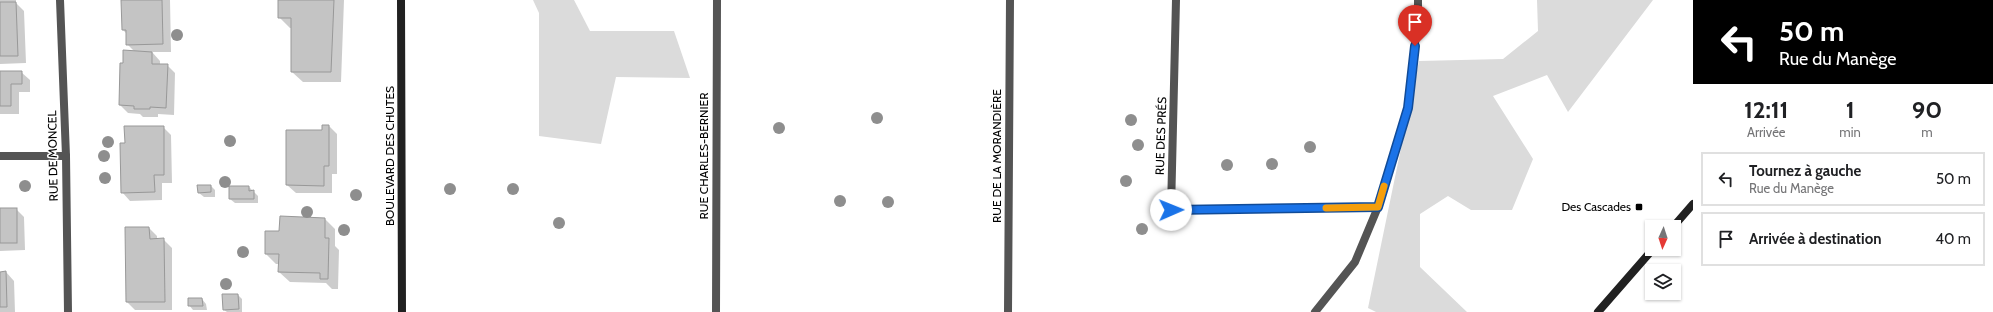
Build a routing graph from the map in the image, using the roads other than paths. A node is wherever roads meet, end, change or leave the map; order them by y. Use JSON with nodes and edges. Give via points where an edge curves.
{"nodes":[{"id":1,"x":60,"y":0,"type":"edge"},
{"id":2,"x":401,"y":0,"type":"edge"},
{"id":3,"x":717,"y":0,"type":"edge"},
{"id":4,"x":1010,"y":0,"type":"edge"},
{"id":5,"x":1176,"y":0,"type":"edge"},
{"id":6,"x":1418,"y":0,"type":"edge"},
{"id":7,"x":0,"y":156,"type":"edge"},
{"id":8,"x":66,"y":156,"type":"junction"},
{"id":9,"x":1693,"y":204,"type":"edge"},
{"id":10,"x":1378,"y":207,"type":"junction"},
{"id":11,"x":1679,"y":220,"type":"edge"},
{"id":12,"x":1647,"y":256,"type":"edge"},
{"id":13,"x":68,"y":312,"type":"edge"},
{"id":14,"x":402,"y":312,"type":"edge"},
{"id":15,"x":716,"y":312,"type":"edge"},
{"id":16,"x":1008,"y":312,"type":"edge"},
{"id":17,"x":1315,"y":312,"type":"edge"},
{"id":18,"x":1598,"y":312,"type":"edge"}],
"edges":[{"from":1,"to":8,"type":"street","name":"RUE DE MONCEL"},
{"from":2,"to":14,"type":"street","name":"BOULEVARD DES CHUTES"},
{"from":3,"to":15,"type":"street","name":"RUE CHARLES-BERNIER"},
{"from":4,"to":16,"type":"street","name":"RUE DE LA MORANDIÈRE"},
{"from":5,"to":10,"type":"street","name":"RUE DES PRÉS","via":[[1171,210]]},
{"from":6,"to":10,"type":"street","via":[[1408,108]]},
{"from":7,"to":8,"type":"street"},
{"from":8,"to":13,"type":"street","name":"RUE DE MONCEL"},
{"from":9,"to":11,"type":"street"},
{"from":10,"to":17,"type":"street","via":[[1355,262]]},
{"from":12,"to":18,"type":"street"}]}
